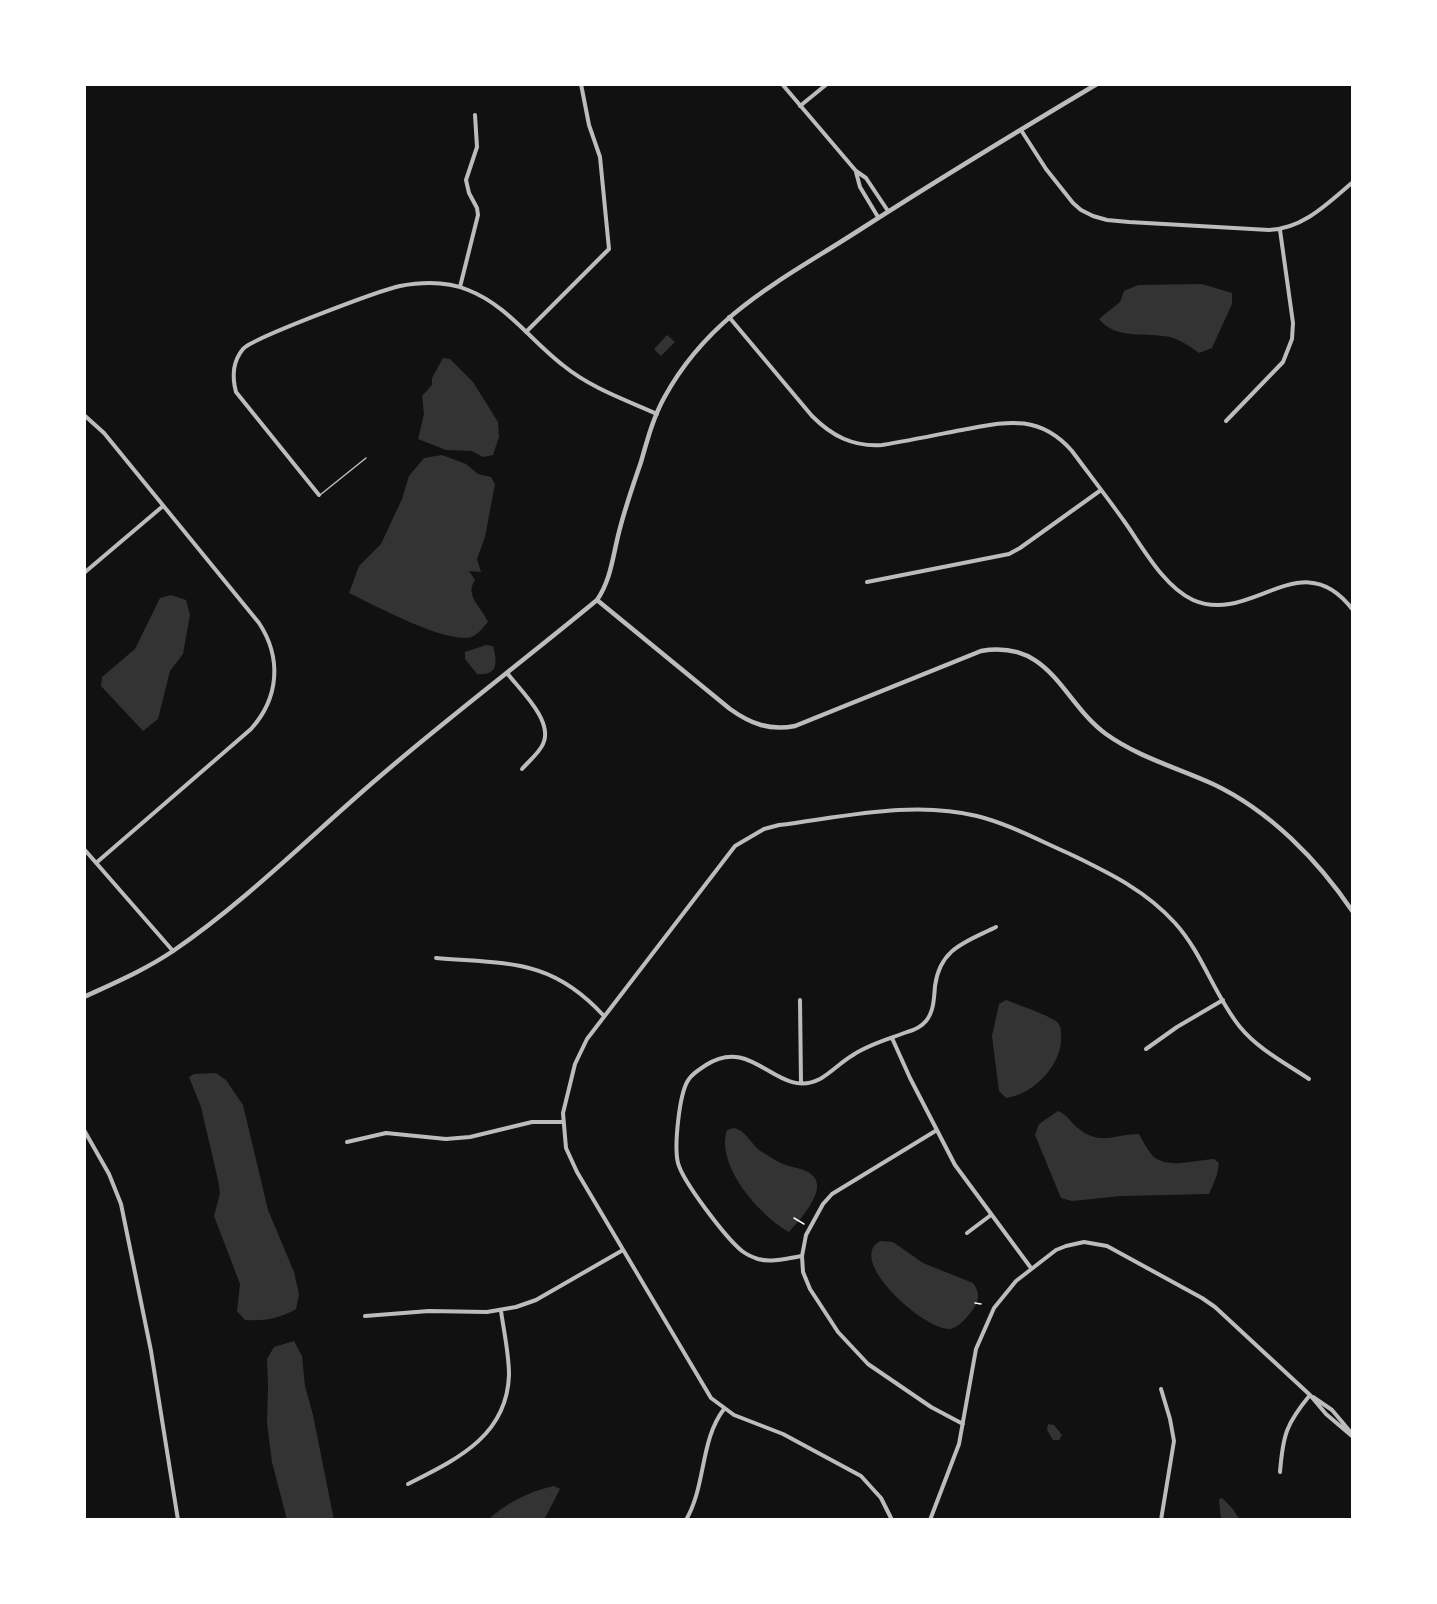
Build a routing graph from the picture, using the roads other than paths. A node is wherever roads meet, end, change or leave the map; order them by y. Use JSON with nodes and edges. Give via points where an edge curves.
{"nodes":[{"id":1,"x":581,"y":84,"type":"edge"},
{"id":2,"x":782,"y":84,"type":"edge"},
{"id":3,"x":826,"y":84,"type":"edge"},
{"id":4,"x":1097,"y":84,"type":"edge"},
{"id":5,"x":800,"y":105,"type":"junction"},
{"id":6,"x":475,"y":115,"type":"dead end"},
{"id":7,"x":1021,"y":130,"type":"junction"},
{"id":8,"x":856,"y":171,"type":"junction"},
{"id":9,"x":1353,"y":182,"type":"edge"},
{"id":10,"x":888,"y":211,"type":"junction"},
{"id":11,"x":878,"y":217,"type":"junction"},
{"id":12,"x":1280,"y":230,"type":"junction"},
{"id":13,"x":460,"y":287,"type":"junction"},
{"id":14,"x":729,"y":318,"type":"junction"},
{"id":15,"x":526,"y":332,"type":"junction"},
{"id":16,"x":657,"y":414,"type":"junction"},
{"id":17,"x":84,"y":415,"type":"edge"},
{"id":18,"x":1226,"y":421,"type":"dead end"},
{"id":19,"x":366,"y":458,"type":"dead end"},
{"id":20,"x":1101,"y":490,"type":"junction"},
{"id":21,"x":320,"y":495,"type":"joint"},
{"id":22,"x":164,"y":506,"type":"junction"},
{"id":23,"x":84,"y":573,"type":"edge"},
{"id":24,"x":867,"y":582,"type":"dead end"},
{"id":25,"x":597,"y":600,"type":"junction"},
{"id":26,"x":1353,"y":610,"type":"edge"},
{"id":27,"x":507,"y":673,"type":"junction"},
{"id":28,"x":522,"y":769,"type":"dead end"},
{"id":29,"x":84,"y":849,"type":"edge"},
{"id":30,"x":96,"y":863,"type":"junction"},
{"id":31,"x":1353,"y":912,"type":"edge"},
{"id":32,"x":996,"y":927,"type":"dead end"},
{"id":33,"x":172,"y":951,"type":"junction"},
{"id":34,"x":436,"y":958,"type":"dead end"},
{"id":35,"x":84,"y":997,"type":"edge"},
{"id":36,"x":800,"y":1000,"type":"dead end"},
{"id":37,"x":1223,"y":1000,"type":"junction"},
{"id":38,"x":604,"y":1016,"type":"junction"},
{"id":39,"x":892,"y":1038,"type":"junction"},
{"id":40,"x":1146,"y":1049,"type":"dead end"},
{"id":41,"x":1309,"y":1079,"type":"dead end"},
{"id":42,"x":801,"y":1083,"type":"junction"},
{"id":43,"x":563,"y":1122,"type":"junction"},
{"id":44,"x":84,"y":1130,"type":"edge"},
{"id":45,"x":937,"y":1130,"type":"junction"},
{"id":46,"x":347,"y":1142,"type":"dead end"},
{"id":47,"x":991,"y":1215,"type":"junction"},
{"id":48,"x":967,"y":1233,"type":"dead end"},
{"id":49,"x":623,"y":1250,"type":"junction"},
{"id":50,"x":802,"y":1257,"type":"junction"},
{"id":51,"x":1031,"y":1268,"type":"junction"},
{"id":52,"x":501,"y":1311,"type":"junction"},
{"id":53,"x":365,"y":1316,"type":"dead end"},
{"id":54,"x":1161,"y":1389,"type":"dead end"},
{"id":55,"x":1310,"y":1395,"type":"junction"},
{"id":56,"x":724,"y":1409,"type":"junction"},
{"id":57,"x":963,"y":1424,"type":"junction"},
{"id":58,"x":1353,"y":1436,"type":"edge"},
{"id":59,"x":1280,"y":1472,"type":"dead end"},
{"id":60,"x":408,"y":1484,"type":"dead end"},
{"id":61,"x":178,"y":1520,"type":"edge"},
{"id":62,"x":686,"y":1520,"type":"edge"},
{"id":63,"x":892,"y":1520,"type":"edge"},
{"id":64,"x":930,"y":1520,"type":"edge"},
{"id":65,"x":1161,"y":1520,"type":"edge"}],
"edges":[{"from":1,"to":15,"type":"street","via":[[600,158],[609,249]]},
{"from":2,"to":5,"type":"street"},
{"from":3,"to":5,"type":"street"},
{"from":4,"to":7,"type":"street"},
{"from":5,"to":8,"type":"street"},
{"from":6,"to":13,"type":"street","via":[[477,147],[466,180],[478,215]]},
{"from":7,"to":10,"type":"street"},
{"from":7,"to":12,"type":"street","via":[[1073,203],[1093,216],[1129,222]]},
{"from":8,"to":10,"type":"street","via":[[866,178]]},
{"from":8,"to":11,"type":"street","via":[[860,187]]},
{"from":9,"to":12,"type":"street","via":[[1303,221]]},
{"from":10,"to":11,"type":"street"},
{"from":11,"to":14,"type":"street","via":[[762,291]]},
{"from":12,"to":18,"type":"street","via":[[1293,339],[1283,362]]},
{"from":13,"to":15,"type":"street","via":[[501,307]]},
{"from":13,"to":21,"type":"street","via":[[438,283],[398,286],[267,335],[243,349],[234,366],[236,392]]},
{"from":14,"to":16,"type":"street","via":[[681,370]]},
{"from":14,"to":20,"type":"street","via":[[812,416],[844,440],[882,445],[1006,422],[1029,423],[1051,431],[1064,442]]},
{"from":15,"to":16,"type":"street","via":[[575,375]]},
{"from":16,"to":25,"type":"street","via":[[607,583]]},
{"from":17,"to":22,"type":"street","via":[[104,433]]},
{"from":19,"to":21,"type":"lane"},
{"from":20,"to":24,"type":"street","via":[[1009,554]]},
{"from":20,"to":26,"type":"street","via":[[1168,581],[1191,599],[1233,605],[1286,584],[1304,582],[1331,590]]},
{"from":22,"to":23,"type":"street"},
{"from":22,"to":30,"type":"street","via":[[266,633],[274,661],[274,688],[251,729]]},
{"from":25,"to":27,"type":"street"},
{"from":25,"to":31,"type":"street","via":[[730,710],[768,728],[803,723],[981,651],[1003,649],[1025,655],[1050,671],[1105,734],[1125,747],[1214,784],[1260,812],[1318,865]]},
{"from":27,"to":28,"type":"street","via":[[542,718],[545,729],[544,742]]},
{"from":27,"to":33,"type":"street","via":[[384,773],[257,886]]},
{"from":29,"to":30,"type":"street"},
{"from":30,"to":33,"type":"street"},
{"from":32,"to":39,"type":"street","via":[[948,954],[937,972],[933,1006],[926,1020],[918,1028]]},
{"from":33,"to":35,"type":"street","via":[[131,976]]},
{"from":34,"to":38,"type":"street","via":[[530,967],[569,984]]},
{"from":36,"to":42,"type":"street"},
{"from":37,"to":38,"type":"street","via":[[1176,924],[1150,898],[1125,881],[993,821],[941,810],[900,810],[779,825],[735,846]]},
{"from":37,"to":40,"type":"street"},
{"from":37,"to":41,"type":"street","via":[[1249,1036]]},
{"from":38,"to":43,"type":"street","via":[[575,1064]]},
{"from":39,"to":42,"type":"street","via":[[862,1050],[817,1080]]},
{"from":39,"to":45,"type":"street"},
{"from":42,"to":50,"type":"street","via":[[788,1082],[739,1057],[710,1062],[686,1083],[676,1144],[678,1163],[686,1181],[743,1252],[765,1261]]},
{"from":43,"to":46,"type":"street","via":[[532,1122],[458,1138],[386,1133]]},
{"from":43,"to":49,"type":"street","via":[[571,1161]]},
{"from":44,"to":61,"type":"street","via":[[121,1204],[151,1351]]},
{"from":45,"to":47,"type":"street","via":[[955,1165]]},
{"from":45,"to":50,"type":"street","via":[[832,1194],[810,1224]]},
{"from":47,"to":48,"type":"street"},
{"from":47,"to":51,"type":"street"},
{"from":49,"to":52,"type":"street","via":[[536,1300]]},
{"from":49,"to":56,"type":"street","via":[[705,1390]]},
{"from":50,"to":57,"type":"street","via":[[810,1289],[856,1353]]},
{"from":51,"to":55,"type":"street","via":[[1066,1246],[1084,1242],[1107,1246],[1215,1307]]},
{"from":51,"to":57,"type":"street","via":[[1004,1295],[984,1327],[976,1349]]},
{"from":52,"to":53,"type":"street"},
{"from":52,"to":60,"type":"street","via":[[509,1378],[496,1419],[471,1449]]},
{"from":54,"to":65,"type":"street","via":[[1174,1441]]},
{"from":55,"to":58,"type":"street"},
{"from":55,"to":58,"type":"street","via":[[1332,1410]]},
{"from":55,"to":59,"type":"street","via":[[1287,1428]]},
{"from":56,"to":62,"type":"street","via":[[714,1425],[698,1492]]},
{"from":56,"to":63,"type":"street","via":[[783,1434],[861,1476],[881,1498]]},
{"from":57,"to":64,"type":"street"}]}
